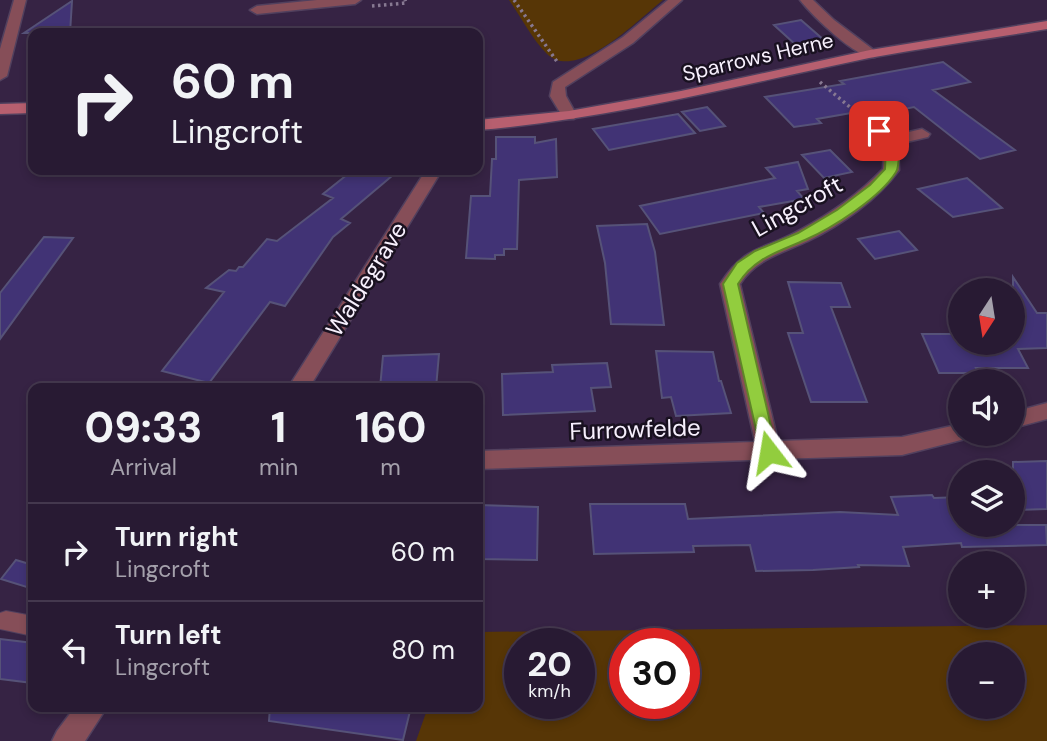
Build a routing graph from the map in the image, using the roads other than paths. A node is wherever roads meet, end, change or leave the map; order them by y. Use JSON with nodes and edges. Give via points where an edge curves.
{"nodes":[{"id":1,"x":20,"y":0,"type":"edge"},
{"id":2,"x":355,"y":0,"type":"edge"},
{"id":3,"x":676,"y":0,"type":"edge"},
{"id":4,"x":806,"y":0,"type":"edge"},
{"id":5,"x":257,"y":10,"type":"dead end"},
{"id":6,"x":1047,"y":25,"type":"edge"},
{"id":7,"x":870,"y":54,"type":"junction"},
{"id":8,"x":0,"y":76,"type":"edge"},
{"id":9,"x":28,"y":108,"type":"edge"},
{"id":10,"x":0,"y":109,"type":"edge"},
{"id":11,"x":569,"y":116,"type":"junction"},
{"id":12,"x":483,"y":125,"type":"edge"},
{"id":13,"x":922,"y":134,"type":"dead end"},
{"id":14,"x":431,"y":175,"type":"edge"},
{"id":15,"x":301,"y":383,"type":"edge"},
{"id":16,"x":1047,"y":411,"type":"edge"},
{"id":17,"x":1025,"y":417,"type":"edge"},
{"id":18,"x":948,"y":435,"type":"edge"},
{"id":19,"x":769,"y":452,"type":"junction"},
{"id":20,"x":483,"y":460,"type":"edge"},
{"id":21,"x":6,"y":621,"type":"dead end"},
{"id":22,"x":28,"y":625,"type":"edge"},
{"id":23,"x":89,"y":712,"type":"edge"},
{"id":24,"x":67,"y":741,"type":"edge"}],
"edges":[{"from":1,"to":8,"type":"street"},
{"from":2,"to":5,"type":"street"},
{"from":3,"to":11,"type":"street","via":[[628,40],[558,85],[558,96]]},
{"from":4,"to":7,"type":"street"},
{"from":6,"to":7,"type":"street","name":"Sparrows Herne"},
{"from":7,"to":11,"type":"street","name":"Sparrows Herne"},
{"from":9,"to":10,"type":"street"},
{"from":11,"to":12,"type":"street","name":"Sparrows Herne"},
{"from":13,"to":19,"type":"street","name":"Lingcroft","via":[[883,136],[892,146],[891,170],[875,187],[842,213],[742,266],[730,284]]},
{"from":14,"to":15,"type":"street","name":"Waldegrave"},
{"from":16,"to":17,"type":"street"},
{"from":18,"to":19,"type":"street","name":"Furrowfelde","via":[[902,446]]},
{"from":19,"to":20,"type":"street","name":"Furrowfelde"},
{"from":21,"to":22,"type":"lane"},
{"from":23,"to":24,"type":"street"}]}
